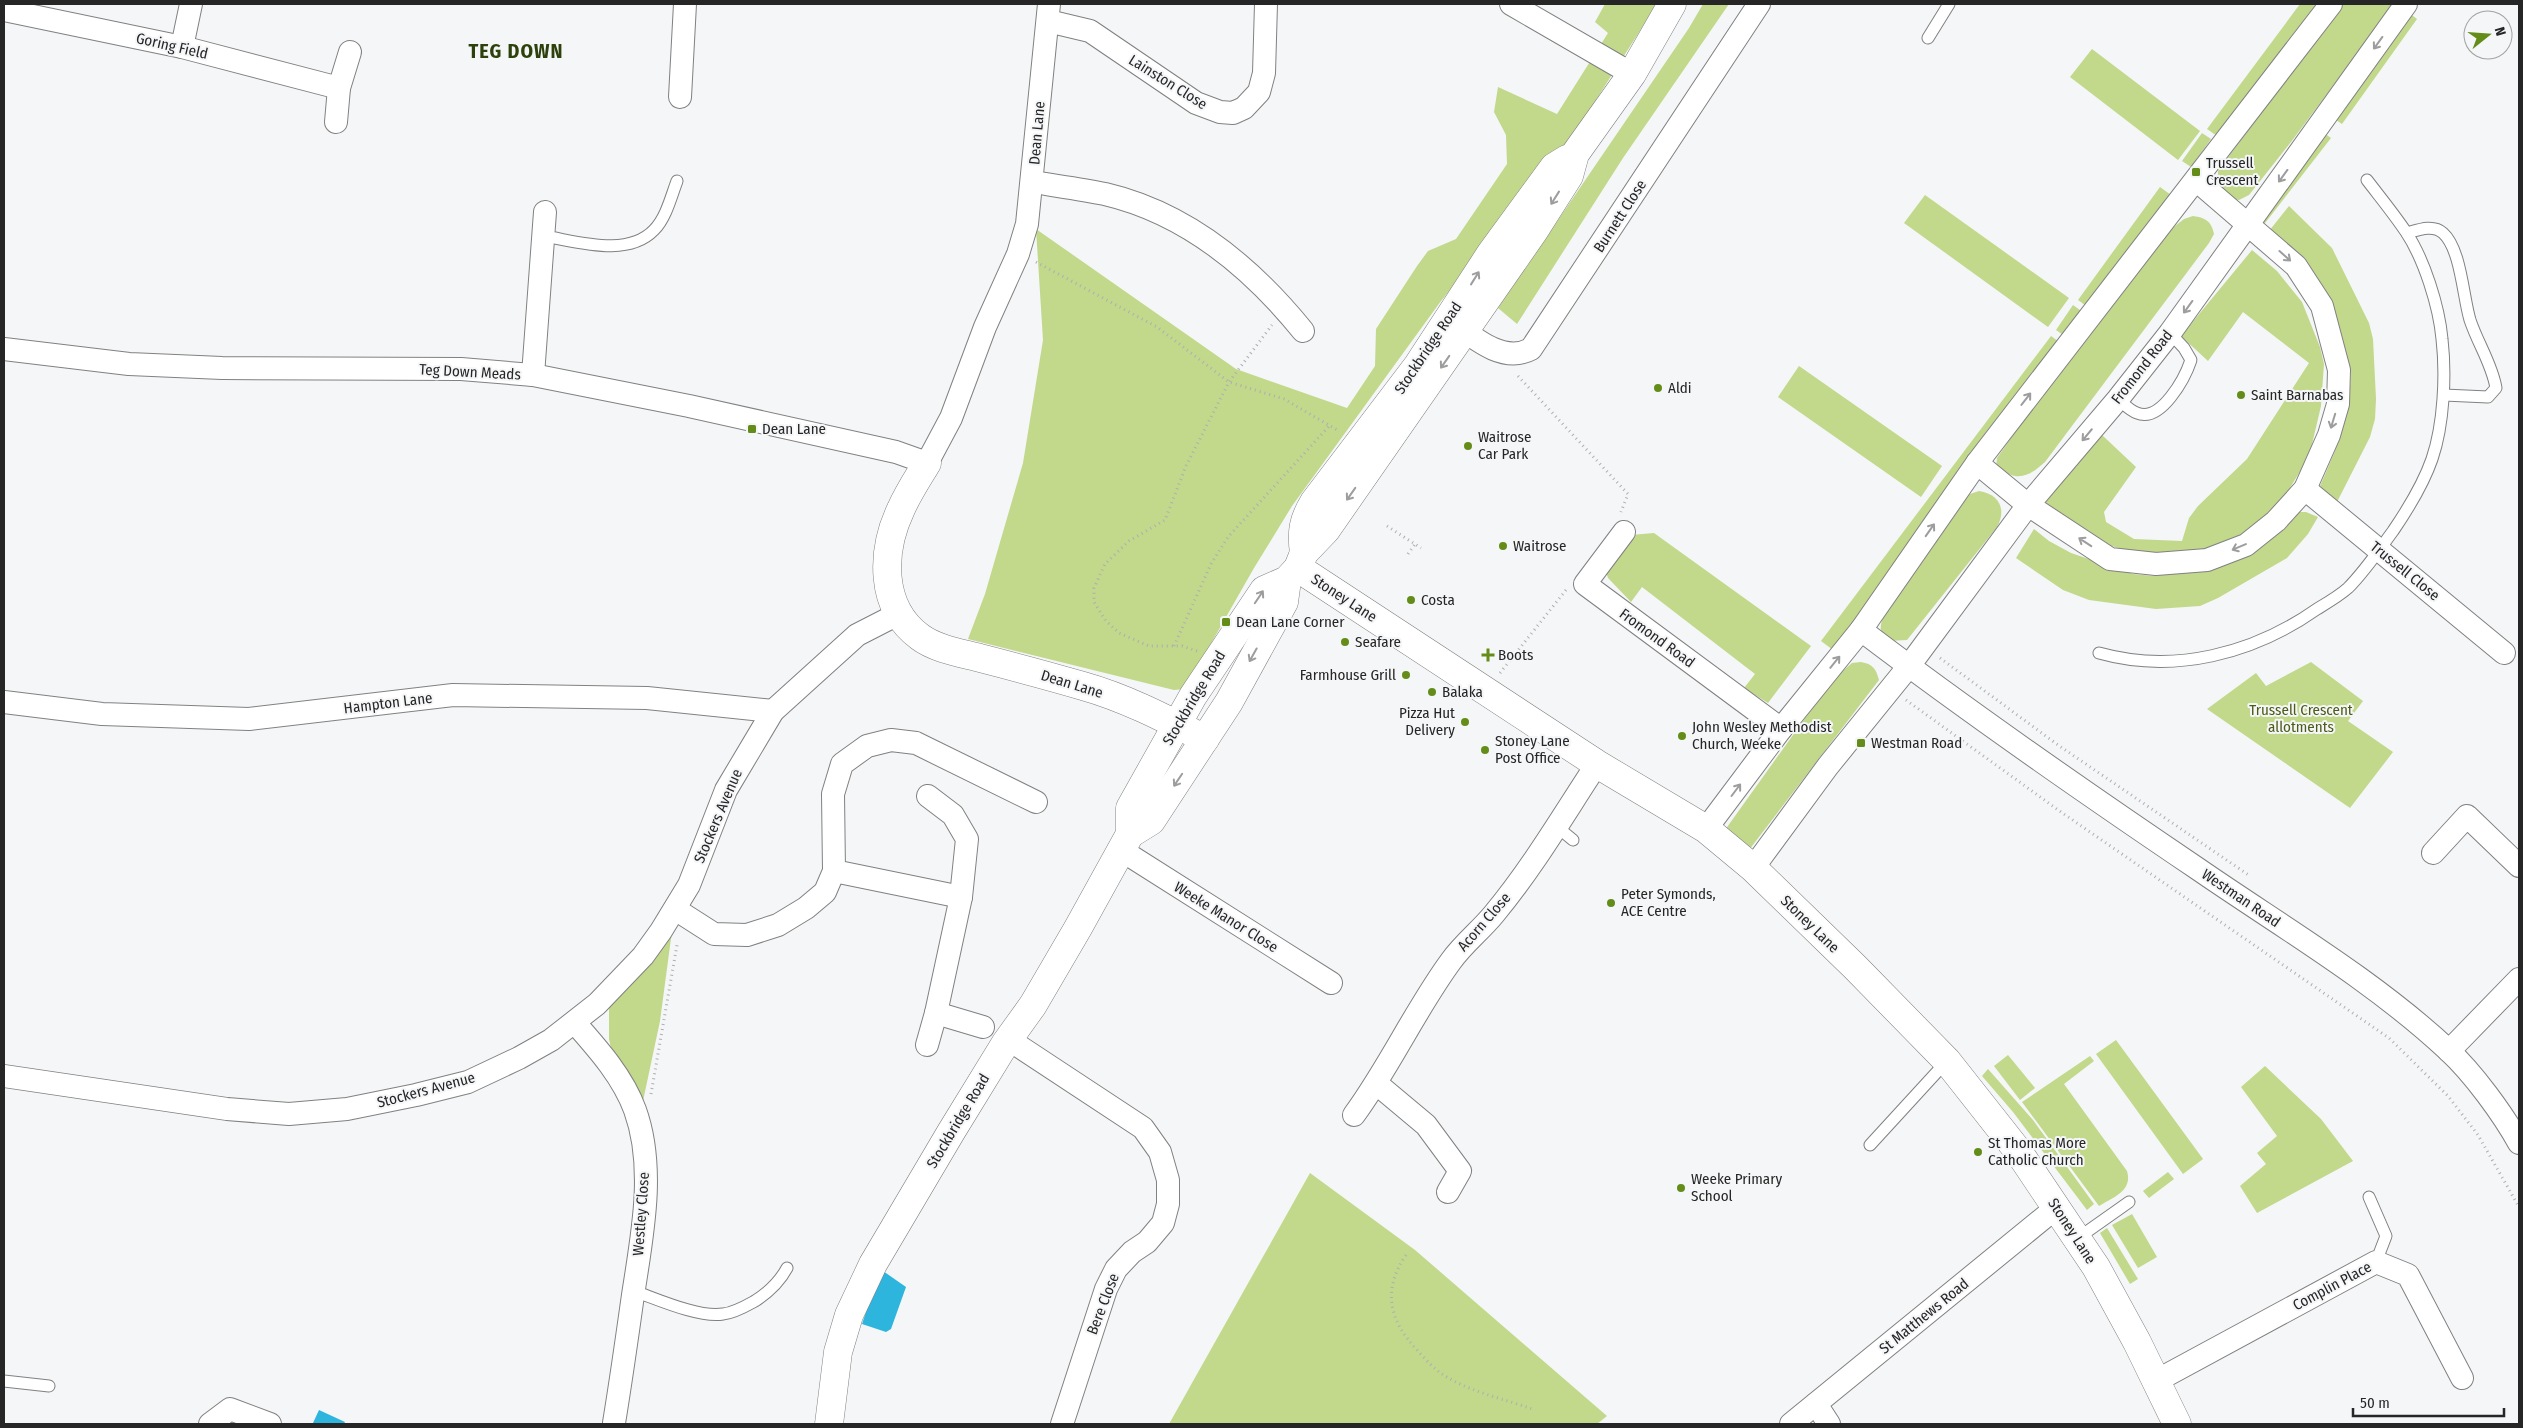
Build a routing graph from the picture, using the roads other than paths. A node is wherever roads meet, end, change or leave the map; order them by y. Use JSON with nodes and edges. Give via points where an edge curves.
{"nodes":[{"id":1,"x":191,"y":4,"type":"edge"},
{"id":2,"x":685,"y":4,"type":"edge"},
{"id":3,"x":1266,"y":4,"type":"edge"},
{"id":4,"x":1511,"y":4,"type":"edge"},
{"id":5,"x":1672,"y":4,"type":"edge"},
{"id":6,"x":1759,"y":4,"type":"edge"},
{"id":7,"x":1949,"y":4,"type":"edge"},
{"id":8,"x":2331,"y":4,"type":"edge"},
{"id":9,"x":2406,"y":4,"type":"edge"},
{"id":10,"x":4,"y":10,"type":"edge"},
{"id":11,"x":1048,"y":12,"type":"edge"},
{"id":12,"x":1928,"y":38,"type":"dead end"},
{"id":13,"x":182,"y":48,"type":"junction"},
{"id":14,"x":350,"y":52,"type":"dead end"},
{"id":15,"x":1632,"y":74,"type":"junction"},
{"id":16,"x":339,"y":88,"type":"junction"},
{"id":17,"x":680,"y":97,"type":"dead end"},
{"id":18,"x":336,"y":122,"type":"dead end"},
{"id":19,"x":2196,"y":180,"type":"junction"},
{"id":20,"x":2367,"y":180,"type":"dead end"},
{"id":21,"x":676,"y":181,"type":"dead end"},
{"id":22,"x":1033,"y":182,"type":"junction"},
{"id":23,"x":545,"y":212,"type":"dead end"},
{"id":24,"x":2249,"y":223,"type":"junction"},
{"id":25,"x":2407,"y":233,"type":"junction"},
{"id":26,"x":543,"y":236,"type":"junction"},
{"id":27,"x":1457,"y":326,"type":"junction"},
{"id":28,"x":1303,"y":331,"type":"dead end"},
{"id":29,"x":2170,"y":332,"type":"junction"},
{"id":30,"x":4,"y":349,"type":"edge"},
{"id":31,"x":533,"y":375,"type":"junction"},
{"id":32,"x":2444,"y":396,"type":"junction"},
{"id":33,"x":2118,"y":399,"type":"junction"},
{"id":34,"x":927,"y":463,"type":"junction"},
{"id":35,"x":1977,"y":463,"type":"junction"},
{"id":36,"x":2305,"y":489,"type":"junction"},
{"id":37,"x":2028,"y":505,"type":"junction"},
{"id":38,"x":1621,"y":525,"type":"road end"},
{"id":39,"x":2379,"y":550,"type":"junction"},
{"id":40,"x":1296,"y":567,"type":"junction"},
{"id":41,"x":898,"y":614,"type":"junction"},
{"id":42,"x":1861,"y":630,"type":"junction"},
{"id":43,"x":2098,"y":653,"type":"dead end"},
{"id":44,"x":2504,"y":653,"type":"dead end"},
{"id":45,"x":1909,"y":666,"type":"junction"},
{"id":46,"x":4,"y":702,"type":"edge"},
{"id":47,"x":773,"y":711,"type":"junction"},
{"id":48,"x":1177,"y":725,"type":"junction"},
{"id":49,"x":1781,"y":729,"type":"junction"},
{"id":50,"x":1205,"y":739,"type":"junction"},
{"id":51,"x":1597,"y":764,"type":"junction"},
{"id":52,"x":928,"y":796,"type":"dead end"},
{"id":53,"x":1036,"y":802,"type":"dead end"},
{"id":54,"x":1706,"y":829,"type":"junction"},
{"id":55,"x":1125,"y":842,"type":"junction"},
{"id":56,"x":2433,"y":853,"type":"dead end"},
{"id":57,"x":2519,"y":866,"type":"edge"},
{"id":58,"x":1753,"y":868,"type":"junction"},
{"id":59,"x":834,"y":871,"type":"junction"},
{"id":60,"x":961,"y":896,"type":"junction"},
{"id":61,"x":675,"y":908,"type":"junction"},
{"id":62,"x":2519,"y":980,"type":"edge"},
{"id":63,"x":1331,"y":983,"type":"dead end"},
{"id":64,"x":936,"y":1014,"type":"junction"},
{"id":65,"x":575,"y":1023,"type":"junction"},
{"id":66,"x":983,"y":1027,"type":"dead end"},
{"id":67,"x":1008,"y":1039,"type":"junction"},
{"id":68,"x":927,"y":1045,"type":"dead end"},
{"id":69,"x":2449,"y":1051,"type":"junction"},
{"id":70,"x":1947,"y":1061,"type":"junction"},
{"id":71,"x":4,"y":1076,"type":"edge"},
{"id":72,"x":1377,"y":1084,"type":"junction"},
{"id":73,"x":1354,"y":1115,"type":"dead end"},
{"id":74,"x":2519,"y":1143,"type":"edge"},
{"id":75,"x":1870,"y":1146,"type":"dead end"},
{"id":76,"x":1448,"y":1192,"type":"dead end"},
{"id":77,"x":2369,"y":1197,"type":"dead end"},
{"id":78,"x":2129,"y":1202,"type":"dead end"},
{"id":79,"x":2057,"y":1207,"type":"junction"},
{"id":80,"x":2078,"y":1238,"type":"junction"},
{"id":81,"x":2376,"y":1262,"type":"junction"},
{"id":82,"x":787,"y":1268,"type":"dead end"},
{"id":83,"x":634,"y":1291,"type":"junction"},
{"id":84,"x":2462,"y":1378,"type":"dead end"},
{"id":85,"x":4,"y":1381,"type":"edge"},
{"id":86,"x":2156,"y":1381,"type":"junction"},
{"id":87,"x":49,"y":1386,"type":"dead end"},
{"id":88,"x":1816,"y":1404,"type":"junction"},
{"id":89,"x":614,"y":1423,"type":"dead end"},
{"id":90,"x":210,"y":1424,"type":"edge"},
{"id":91,"x":270,"y":1424,"type":"edge"},
{"id":92,"x":829,"y":1424,"type":"edge"},
{"id":93,"x":1062,"y":1424,"type":"edge"},
{"id":94,"x":1791,"y":1424,"type":"edge"},
{"id":95,"x":1829,"y":1424,"type":"edge"},
{"id":96,"x":2177,"y":1424,"type":"edge"}],
"edges":[{"from":1,"to":13,"type":"street"},
{"from":2,"to":17,"type":"street"},
{"from":3,"to":11,"type":"street","name":"Lainston Close","via":[[1264,73],[1260,92],[1244,108],[1233,113],[1196,103],[1090,31]]},
{"from":4,"to":15,"type":"street"},
{"from":5,"to":15,"type":"main road","name":"Stockbridge Road"},
{"from":6,"to":27,"type":"street","name":"Burnett Close","via":[[1531,349],[1510,355],[1493,349]]},
{"from":7,"to":12,"type":"lane"},
{"from":8,"to":19,"type":"street"},
{"from":9,"to":24,"type":"street","name":"Fromond Road","one_way":true},
{"from":10,"to":13,"type":"street","name":"Goring Field"},
{"from":11,"to":22,"type":"street","name":"Dean Lane"},
{"from":13,"to":16,"type":"street","name":"Goring Field"},
{"from":14,"to":16,"type":"street"},
{"from":15,"to":27,"type":"main road","name":"Stockbridge Road","via":[[1575,154],[1569,176],[1534,231]]},
{"from":16,"to":18,"type":"street"},
{"from":19,"to":24,"type":"street"},
{"from":35,"to":19,"type":"street","one_way":true},
{"from":20,"to":25,"type":"lane"},
{"from":21,"to":26,"type":"lane","via":[[660,222],[641,240],[612,246]]},
{"from":22,"to":28,"type":"street","via":[[1105,195],[1152,210],[1191,230],[1236,261]]},
{"from":22,"to":34,"type":"street","name":"Dean Lane","via":[[1027,224],[1018,254],[985,327],[951,418]]},
{"from":23,"to":26,"type":"street"},
{"from":24,"to":29,"type":"street","name":"Fromond Road","one_way":true},
{"from":24,"to":36,"type":"street","one_way":true,"via":[[2296,266],[2322,306],[2339,370],[2338,404],[2329,435]]},
{"from":25,"to":32,"type":"lane","via":[[2428,279],[2442,337]]},
{"from":25,"to":32,"type":"lane","via":[[2424,228],[2436,229],[2444,234],[2454,249],[2471,321],[2494,373],[2496,388],[2488,397]]},
{"from":26,"to":31,"type":"street"},
{"from":27,"to":40,"type":"main road","name":"Stockbridge Road","via":[[1370,444],[1305,517]]},
{"from":29,"to":33,"type":"street","name":"Fromond Road"},
{"from":29,"to":33,"type":"lane","via":[[2191,360],[2175,390],[2156,412],[2147,414],[2138,414]]},
{"from":30,"to":31,"type":"street","name":"Teg Down Meads","via":[[129,364],[222,368],[461,369]]},
{"from":31,"to":34,"type":"street","name":"Teg Down Meads","via":[[896,452]]},
{"from":32,"to":39,"type":"lane","via":[[2433,458],[2410,506]]},
{"from":33,"to":37,"type":"street","name":"Fromond Road","one_way":true},
{"from":34,"to":41,"type":"main road","name":"Dean Lane","via":[[900,510],[887,553],[887,582]]},
{"from":35,"to":37,"type":"street"},
{"from":42,"to":35,"type":"street","one_way":true},
{"from":36,"to":37,"type":"street","one_way":true,"via":[[2276,521],[2246,545],[2207,560],[2156,564],[2110,559]]},
{"from":36,"to":39,"type":"street","name":"Trussell Close"},
{"from":37,"to":45,"type":"street","name":"Fromond Road"},
{"from":38,"to":49,"type":"street","name":"Fromond Road","via":[[1585,584]]},
{"from":39,"to":43,"type":"lane","via":[[2347,588],[2298,623],[2250,646],[2210,658],[2168,662],[2122,659]]},
{"from":39,"to":44,"type":"street","name":"Trussell Close"},
{"from":48,"to":40,"type":"main road","name":"Stockbridge Road","one_way":true,"via":[[1264,590]]},
{"from":40,"to":50,"type":"main road","name":"Stockbridge Road","one_way":true,"via":[[1284,602]]},
{"from":40,"to":51,"type":"main road","name":"Stoney Lane"},
{"from":41,"to":47,"type":"street","name":"Stockers Avenue","via":[[857,635]]},
{"from":41,"to":48,"type":"main road","name":"Dean Lane","via":[[921,638],[949,650],[1086,687]]},
{"from":42,"to":45,"type":"street"},
{"from":49,"to":42,"type":"street","one_way":true},
{"from":45,"to":58,"type":"street","name":"Fromond Road","via":[[1828,766]]},
{"from":45,"to":69,"type":"street","name":"Westman Road","via":[[2124,819],[2372,988]]},
{"from":46,"to":47,"type":"street","name":"Hampton Lane","via":[[102,714],[250,719],[453,695],[647,698]]},
{"from":47,"to":61,"type":"street","name":"Stockers Avenue","via":[[726,790],[689,885]]},
{"from":48,"to":50,"type":"main road","name":"Dean Lane"},
{"from":48,"to":55,"type":"main road","name":"Stockbridge Road","via":[[1130,808]]},
{"from":54,"to":49,"type":"street","one_way":true},
{"from":50,"to":55,"type":"main road","name":"Stockbridge Road","one_way":true,"via":[[1151,821]]},
{"from":51,"to":54,"type":"main road","name":"Stoney Lane"},
{"from":51,"to":72,"type":"street","name":"Acorn Close","via":[[1564,833],[1452,960],[1424,1000]]},
{"from":52,"to":60,"type":"street","via":[[952,815],[966,839]]},
{"from":53,"to":59,"type":"street","via":[[916,743],[891,740],[867,746],[842,764],[834,794]]},
{"from":54,"to":58,"type":"main road","name":"Stoney Lane"},
{"from":55,"to":63,"type":"street","name":"Weeke Manor Close"},
{"from":55,"to":67,"type":"main road","name":"Stockbridge Road","via":[[1038,996]]},
{"from":56,"to":57,"type":"street","via":[[2467,816]]},
{"from":58,"to":70,"type":"main road","name":"Stoney Lane"},
{"from":59,"to":60,"type":"street"},
{"from":59,"to":61,"type":"street","via":[[825,892],[806,908],[778,925],[747,935],[714,934]]},
{"from":60,"to":64,"type":"street"},
{"from":61,"to":65,"type":"street","name":"Stockers Avenue","via":[[643,956]]},
{"from":62,"to":69,"type":"street"},
{"from":64,"to":66,"type":"street"},
{"from":64,"to":68,"type":"street"},
{"from":65,"to":71,"type":"street","name":"Stockers Avenue","via":[[551,1040],[468,1082],[347,1110],[290,1114],[226,1109]]},
{"from":65,"to":83,"type":"street","name":"Westley Close","via":[[617,1074],[635,1110],[642,1134],[642,1233]]},
{"from":67,"to":92,"type":"main road","name":"Stockbridge Road","via":[[873,1264],[850,1315],[838,1352]]},
{"from":67,"to":93,"type":"street","name":"Bere Close","via":[[1143,1128],[1160,1152],[1168,1180],[1168,1204],[1163,1222],[1147,1242],[1116,1269],[1106,1289]]},
{"from":69,"to":74,"type":"street","name":"Westman Road","via":[[2505,1117]]},
{"from":70,"to":75,"type":"lane"},
{"from":70,"to":79,"type":"main road","name":"Stoney Lane","via":[[2018,1151]]},
{"from":72,"to":73,"type":"street","name":"Acorn Close"},
{"from":72,"to":76,"type":"street","via":[[1426,1125],[1460,1171]]},
{"from":77,"to":81,"type":"lane","via":[[2386,1236]]},
{"from":78,"to":80,"type":"lane"},
{"from":79,"to":80,"type":"main road","name":"Stoney Lane"},
{"from":79,"to":88,"type":"street","name":"St Matthews Road"},
{"from":80,"to":86,"type":"main road","name":"Stoney Lane"},
{"from":81,"to":84,"type":"street","name":"Complin Place","via":[[2408,1275]]},
{"from":81,"to":86,"type":"street","name":"Complin Place"},
{"from":82,"to":83,"type":"lane","via":[[767,1294],[724,1314],[699,1311]]},
{"from":83,"to":89,"type":"street","name":"Westley Close"},
{"from":85,"to":87,"type":"lane"},
{"from":86,"to":96,"type":"main road","name":"Stoney Lane"},
{"from":88,"to":94,"type":"street","name":"St Matthews Road"},
{"from":88,"to":95,"type":"street"},
{"from":90,"to":91,"type":"street","via":[[230,1409]]}]}
